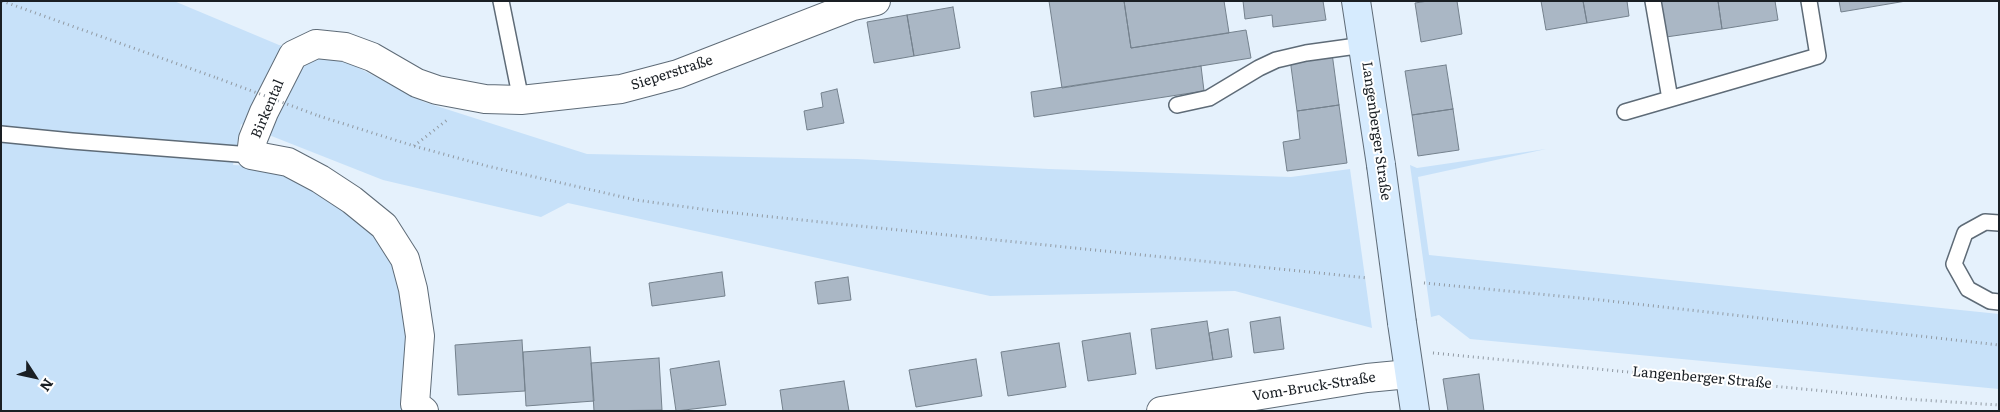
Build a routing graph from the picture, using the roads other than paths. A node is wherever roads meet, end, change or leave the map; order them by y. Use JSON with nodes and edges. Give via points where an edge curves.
{"nodes":[{"id":1,"x":501,"y":1,"type":"edge"},
{"id":2,"x":876,"y":1,"type":"edge"},
{"id":3,"x":1356,"y":1,"type":"edge"},
{"id":4,"x":1653,"y":1,"type":"edge"},
{"id":5,"x":1809,"y":1,"type":"edge"},
{"id":6,"x":1364,"y":44,"type":"junction"},
{"id":7,"x":1670,"y":99,"type":"junction"},
{"id":8,"x":521,"y":100,"type":"junction"},
{"id":9,"x":1178,"y":105,"type":"dead end"},
{"id":10,"x":1625,"y":112,"type":"dead end"},
{"id":11,"x":1,"y":134,"type":"edge"},
{"id":12,"x":251,"y":155,"type":"junction"},
{"id":13,"x":1999,"y":223,"type":"edge"},
{"id":14,"x":1999,"y":302,"type":"edge"},
{"id":15,"x":1407,"y":362,"type":"junction"},
{"id":16,"x":418,"y":408,"type":"edge"},
{"id":17,"x":1161,"y":411,"type":"edge"},
{"id":18,"x":1414,"y":411,"type":"edge"}],
"edges":[{"from":1,"to":8,"type":"lane"},
{"from":2,"to":8,"type":"street","name":"Sieperstraße","via":[[853,6],[678,74],[621,89]]},
{"from":3,"to":6,"type":"main road","name":"Langenberger Straße"},
{"from":4,"to":7,"type":"lane"},
{"from":5,"to":7,"type":"lane","via":[[1818,56]]},
{"from":6,"to":9,"type":"lane","via":[[1276,60],[1209,98]]},
{"from":6,"to":15,"type":"main road","name":"Langenberger Straße","bridge":true},
{"from":7,"to":10,"type":"lane"},
{"from":8,"to":12,"type":"street","name":"Birkental","via":[[485,99],[437,90],[345,47],[316,44],[293,55],[264,112],[253,139]]},
{"from":11,"to":12,"type":"lane","name":"Birkental"},
{"from":12,"to":16,"type":"street","via":[[288,162],[320,179],[384,226],[405,259],[413,289],[420,336]]},
{"from":13,"to":14,"type":"lane","via":[[1985,222],[1965,233],[1954,264],[1968,289],[1990,301]]},
{"from":15,"to":17,"type":"street","name":"Vom-Bruck-Straße","via":[[1367,378]]},
{"from":15,"to":18,"type":"main road","name":"Langenberger Straße"}]}
